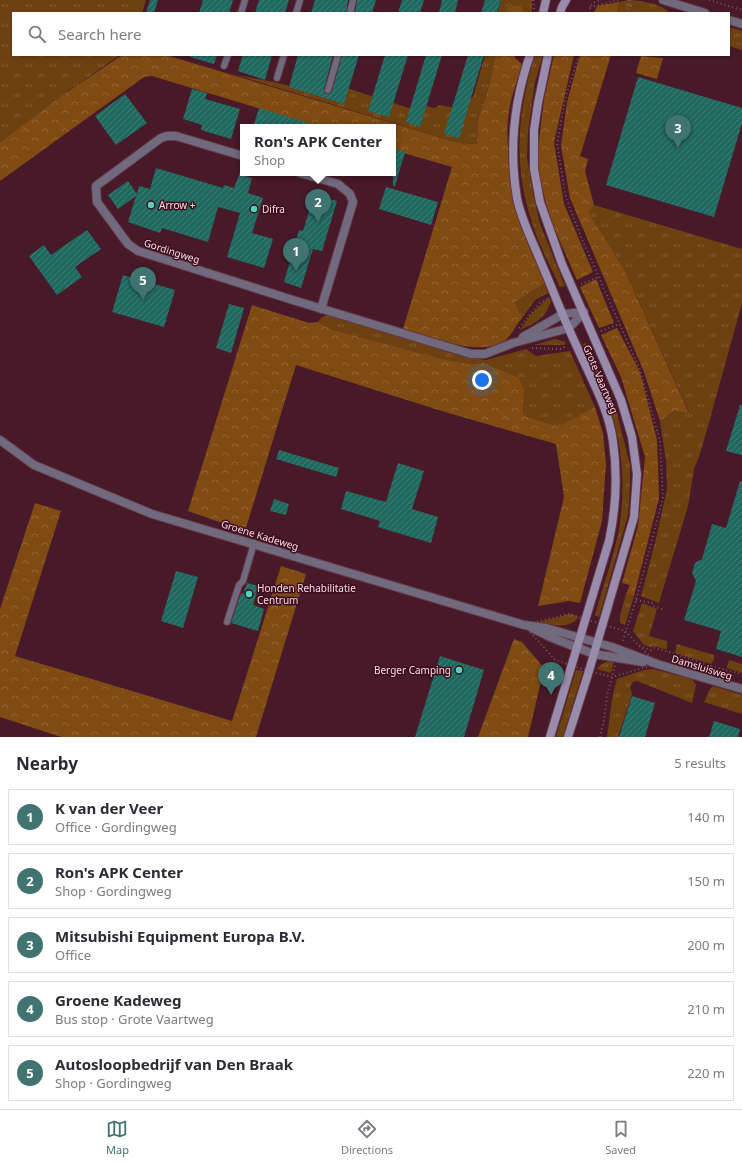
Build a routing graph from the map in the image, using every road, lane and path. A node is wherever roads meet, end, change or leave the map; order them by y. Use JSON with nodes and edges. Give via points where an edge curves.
{"nodes":[{"id":1,"x":245,"y":0,"type":"edge"},
{"id":2,"x":300,"y":0,"type":"edge"},
{"id":3,"x":354,"y":0,"type":"edge"},
{"id":4,"x":533,"y":0,"type":"edge"},
{"id":5,"x":546,"y":0,"type":"edge"},
{"id":6,"x":566,"y":0,"type":"edge"},
{"id":7,"x":602,"y":0,"type":"edge"},
{"id":8,"x":620,"y":0,"type":"edge"},
{"id":9,"x":629,"y":0,"type":"edge"},
{"id":10,"x":663,"y":0,"type":"edge"},
{"id":11,"x":709,"y":0,"type":"edge"},
{"id":12,"x":590,"y":7,"type":"junction"},
{"id":13,"x":742,"y":10,"type":"edge"},
{"id":14,"x":241,"y":12,"type":"edge"},
{"id":15,"x":296,"y":12,"type":"edge"},
{"id":16,"x":350,"y":12,"type":"edge"},
{"id":17,"x":534,"y":12,"type":"edge"},
{"id":18,"x":543,"y":12,"type":"edge"},
{"id":19,"x":560,"y":12,"type":"edge"},
{"id":20,"x":589,"y":12,"type":"edge"},
{"id":21,"x":634,"y":12,"type":"edge"},
{"id":22,"x":702,"y":12,"type":"edge"},
{"id":23,"x":730,"y":20,"type":"edge"},
{"id":24,"x":742,"y":24,"type":"edge"},
{"id":25,"x":730,"y":41,"type":"edge"},
{"id":26,"x":742,"y":45,"type":"edge"},
{"id":27,"x":228,"y":56,"type":"edge"},
{"id":28,"x":284,"y":56,"type":"edge"},
{"id":29,"x":338,"y":56,"type":"edge"},
{"id":30,"x":530,"y":56,"type":"edge"},
{"id":31,"x":548,"y":56,"type":"edge"},
{"id":32,"x":579,"y":56,"type":"edge"},
{"id":33,"x":224,"y":66,"type":"dead end"},
{"id":34,"x":277,"y":78,"type":"dead end"},
{"id":35,"x":328,"y":90,"type":"dead end"},
{"id":36,"x":240,"y":155,"type":"edge"},
{"id":37,"x":310,"y":176,"type":"edge"},
{"id":38,"x":321,"y":309,"type":"junction"},
{"id":39,"x":584,"y":312,"type":"junction"},
{"id":40,"x":563,"y":314,"type":"junction"},
{"id":41,"x":569,"y":328,"type":"junction"},
{"id":42,"x":513,"y":343,"type":"junction"},
{"id":43,"x":0,"y":440,"type":"edge"},
{"id":44,"x":254,"y":543,"type":"junction"},
{"id":45,"x":636,"y":600,"type":"junction"},
{"id":46,"x":664,"y":610,"type":"dead end"},
{"id":47,"x":227,"y":622,"type":"dead end"},
{"id":48,"x":524,"y":624,"type":"junction"},
{"id":49,"x":580,"y":638,"type":"junction"},
{"id":50,"x":597,"y":642,"type":"junction"},
{"id":51,"x":638,"y":646,"type":"dead end"},
{"id":52,"x":576,"y":648,"type":"junction"},
{"id":53,"x":620,"y":650,"type":"junction"},
{"id":54,"x":594,"y":654,"type":"junction"},
{"id":55,"x":618,"y":658,"type":"junction"},
{"id":56,"x":656,"y":664,"type":"junction"},
{"id":57,"x":742,"y":674,"type":"edge"},
{"id":58,"x":742,"y":689,"type":"edge"},
{"id":59,"x":550,"y":737,"type":"edge"},
{"id":60,"x":568,"y":737,"type":"edge"},
{"id":61,"x":600,"y":737,"type":"edge"}],
"edges":[{"from":1,"to":14,"type":"lane"},
{"from":2,"to":15,"type":"lane"},
{"from":3,"to":16,"type":"lane"},
{"from":4,"to":17,"type":"path"},
{"from":5,"to":18,"type":"main road"},
{"from":6,"to":19,"type":"main road"},
{"from":7,"to":12,"type":"path","via":[[594,2]]},
{"from":8,"to":12,"type":"path"},
{"from":9,"to":21,"type":"path","via":[[627,10]]},
{"from":10,"to":22,"type":"street"},
{"from":11,"to":13,"type":"path"},
{"from":12,"to":20,"type":"path"},
{"from":23,"to":24,"type":"street"},
{"from":25,"to":26,"type":"path"},
{"from":27,"to":33,"type":"lane"},
{"from":28,"to":34,"type":"lane"},
{"from":29,"to":35,"type":"lane"},
{"from":30,"to":40,"type":"main road","name":"Grote Vaartweg","via":[[515,113],[514,174],[526,226]]},
{"from":31,"to":39,"type":"main road","name":"Grote Vaartweg","via":[[534,130],[534,168],[540,202],[548,227]]},
{"from":32,"to":45,"type":"path","via":[[565,99],[557,144],[566,198],[580,237],[640,370],[660,441],[663,498]]},
{"from":36,"to":38,"type":"street","name":"Gordingweg","via":[[176,136],[167,136],[96,186],[97,202],[128,244],[138,251]]},
{"from":37,"to":38,"type":"street","via":[[338,184],[350,194],[353,202]]},
{"from":38,"to":42,"type":"street","name":"Gordingweg","via":[[471,354],[485,354]]},
{"from":39,"to":40,"type":"street","name":"Gordingweg"},
{"from":39,"to":41,"type":"street"},
{"from":39,"to":50,"type":"main road","name":"Grote Vaartweg","via":[[621,400],[632,437],[636,474],[634,517]]},
{"from":40,"to":41,"type":"main road","name":"Grote Vaartweg"},
{"from":40,"to":42,"type":"street","name":"Gordingweg"},
{"from":41,"to":42,"type":"street","name":"Gordingweg"},
{"from":41,"to":49,"type":"main road","name":"Grote Vaartweg","via":[[604,407],[613,441],[617,482],[609,541]]},
{"from":43,"to":44,"type":"street","name":"Groene Kadeweg","via":[[34,466],[152,514]]},
{"from":44,"to":47,"type":"lane"},
{"from":44,"to":48,"type":"street","name":"Groene Kadeweg"},
{"from":45,"to":46,"type":"path","via":[[652,603],[653,606]]},
{"from":45,"to":53,"type":"path"},
{"from":48,"to":49,"type":"street","name":"Groene Kadeweg"},
{"from":48,"to":52,"type":"street","name":"Groene Kadeweg"},
{"from":49,"to":50,"type":"street","name":"Groene Kadeweg"},
{"from":49,"to":52,"type":"main road","name":"Grote Vaartweg"},
{"from":50,"to":53,"type":"street","name":"Damsluisweg"},
{"from":50,"to":54,"type":"main road","name":"Grote Vaartweg"},
{"from":51,"to":57,"type":"path","via":[[669,652]]},
{"from":52,"to":54,"type":"street","name":"Damsluisweg"},
{"from":52,"to":59,"type":"main road","name":"Grote Vaartweg"},
{"from":53,"to":56,"type":"street","name":"Damsluisweg"},
{"from":54,"to":55,"type":"street","name":"Damsluisweg"},
{"from":54,"to":60,"type":"main road","name":"Grote Vaartweg"},
{"from":55,"to":56,"type":"street","name":"Damsluisweg"},
{"from":55,"to":61,"type":"path","via":[[607,695]]},
{"from":56,"to":58,"type":"street","name":"Damsluisweg"}]}
